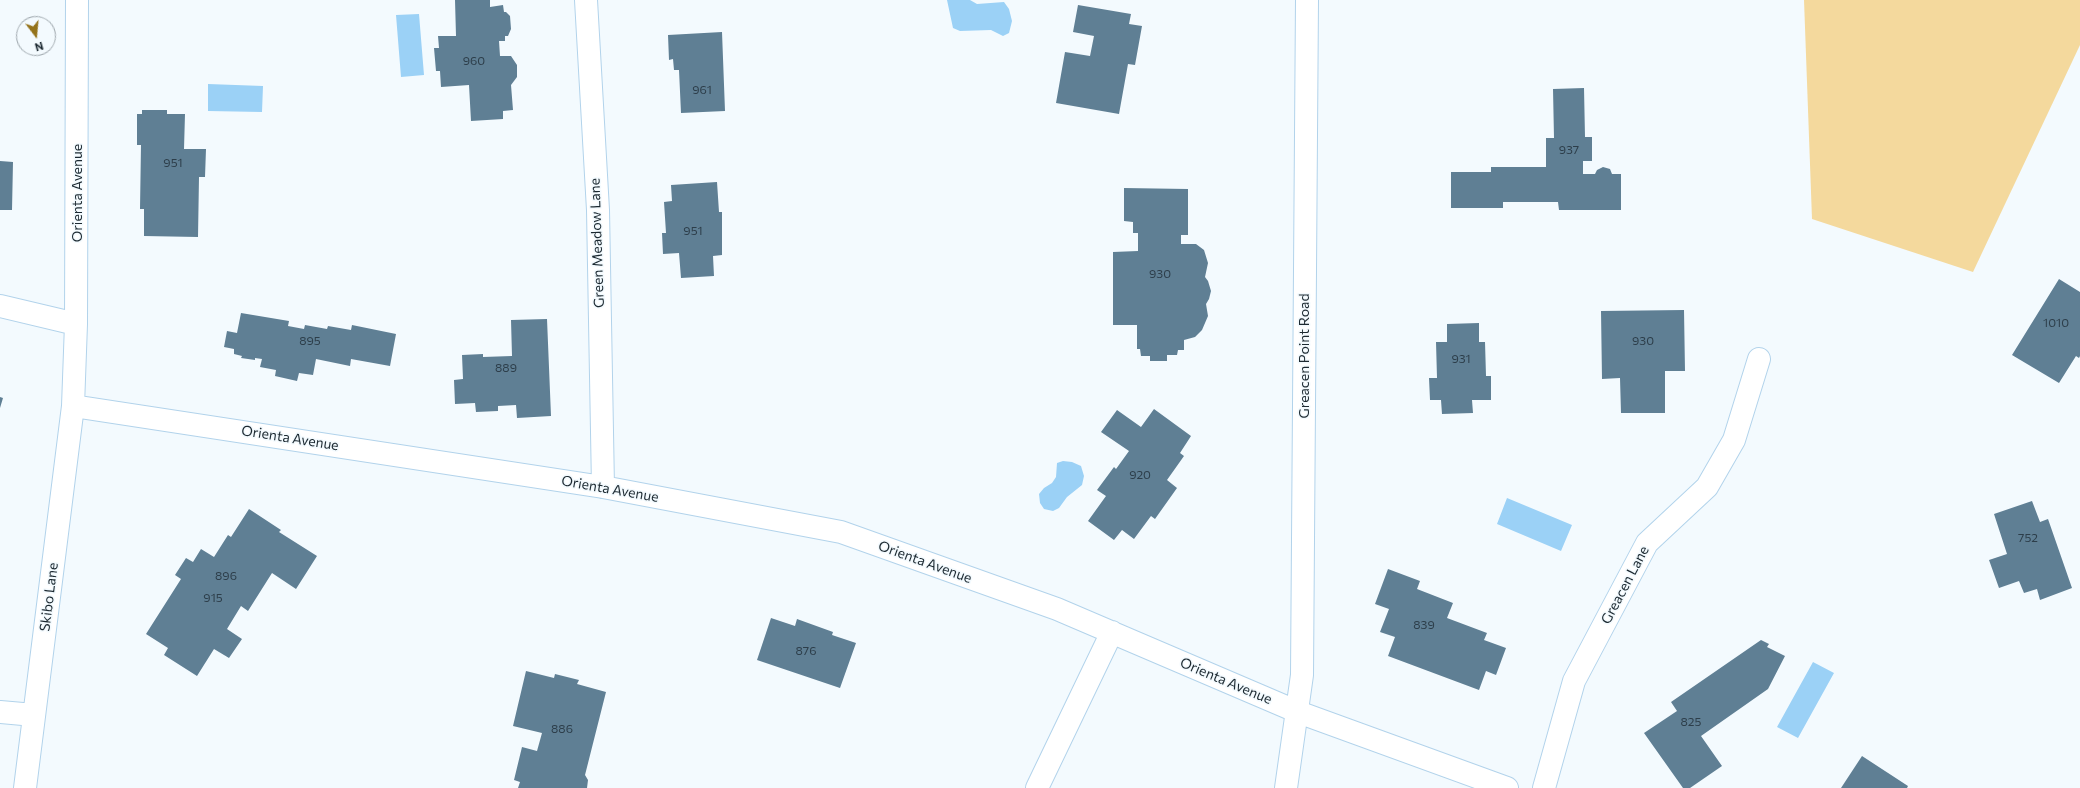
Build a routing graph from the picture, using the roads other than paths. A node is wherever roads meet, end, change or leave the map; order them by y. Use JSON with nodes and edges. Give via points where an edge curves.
{"nodes":[{"id":1,"x":77,"y":0,"type":"edge"},
{"id":2,"x":586,"y":0,"type":"edge"},
{"id":3,"x":1307,"y":0,"type":"edge"},
{"id":4,"x":0,"y":306,"type":"edge"},
{"id":5,"x":76,"y":324,"type":"junction"},
{"id":6,"x":1759,"y":359,"type":"dead end"},
{"id":7,"x":73,"y":406,"type":"junction"},
{"id":8,"x":603,"y":487,"type":"junction"},
{"id":9,"x":1112,"y":632,"type":"junction"},
{"id":10,"x":0,"y":712,"type":"edge"},
{"id":11,"x":1298,"y":712,"type":"junction"},
{"id":12,"x":34,"y":715,"type":"junction"},
{"id":13,"x":25,"y":788,"type":"edge"},
{"id":14,"x":1037,"y":788,"type":"edge"},
{"id":15,"x":1286,"y":788,"type":"edge"},
{"id":16,"x":1507,"y":788,"type":"edge"},
{"id":17,"x":1544,"y":788,"type":"edge"}],
"edges":[{"from":1,"to":5,"type":"street","name":"Orienta Avenue"},
{"from":2,"to":8,"type":"street","name":"Green Meadow Lane","via":[[598,210]]},
{"from":3,"to":11,"type":"street","name":"Greacen Point Road","via":[[1302,667]]},
{"from":4,"to":5,"type":"street"},
{"from":5,"to":7,"type":"street","name":"Orienta Avenue"},
{"from":6,"to":17,"type":"street","name":"Greacen Lane","via":[[1734,440],[1707,487],[1647,544],[1574,681]]},
{"from":7,"to":8,"type":"street","name":"Orienta Avenue"},
{"from":7,"to":12,"type":"street","name":"Skibo Lane"},
{"from":8,"to":9,"type":"street","name":"Orienta Avenue","via":[[841,532],[1057,609]]},
{"from":9,"to":11,"type":"street","name":"Orienta Avenue"},
{"from":9,"to":14,"type":"street"},
{"from":10,"to":12,"type":"street"},
{"from":11,"to":15,"type":"street","name":"Greacen Point Road"},
{"from":11,"to":16,"type":"street","name":"Orienta Avenue"},
{"from":12,"to":13,"type":"street","name":"Skibo Lane"}]}
